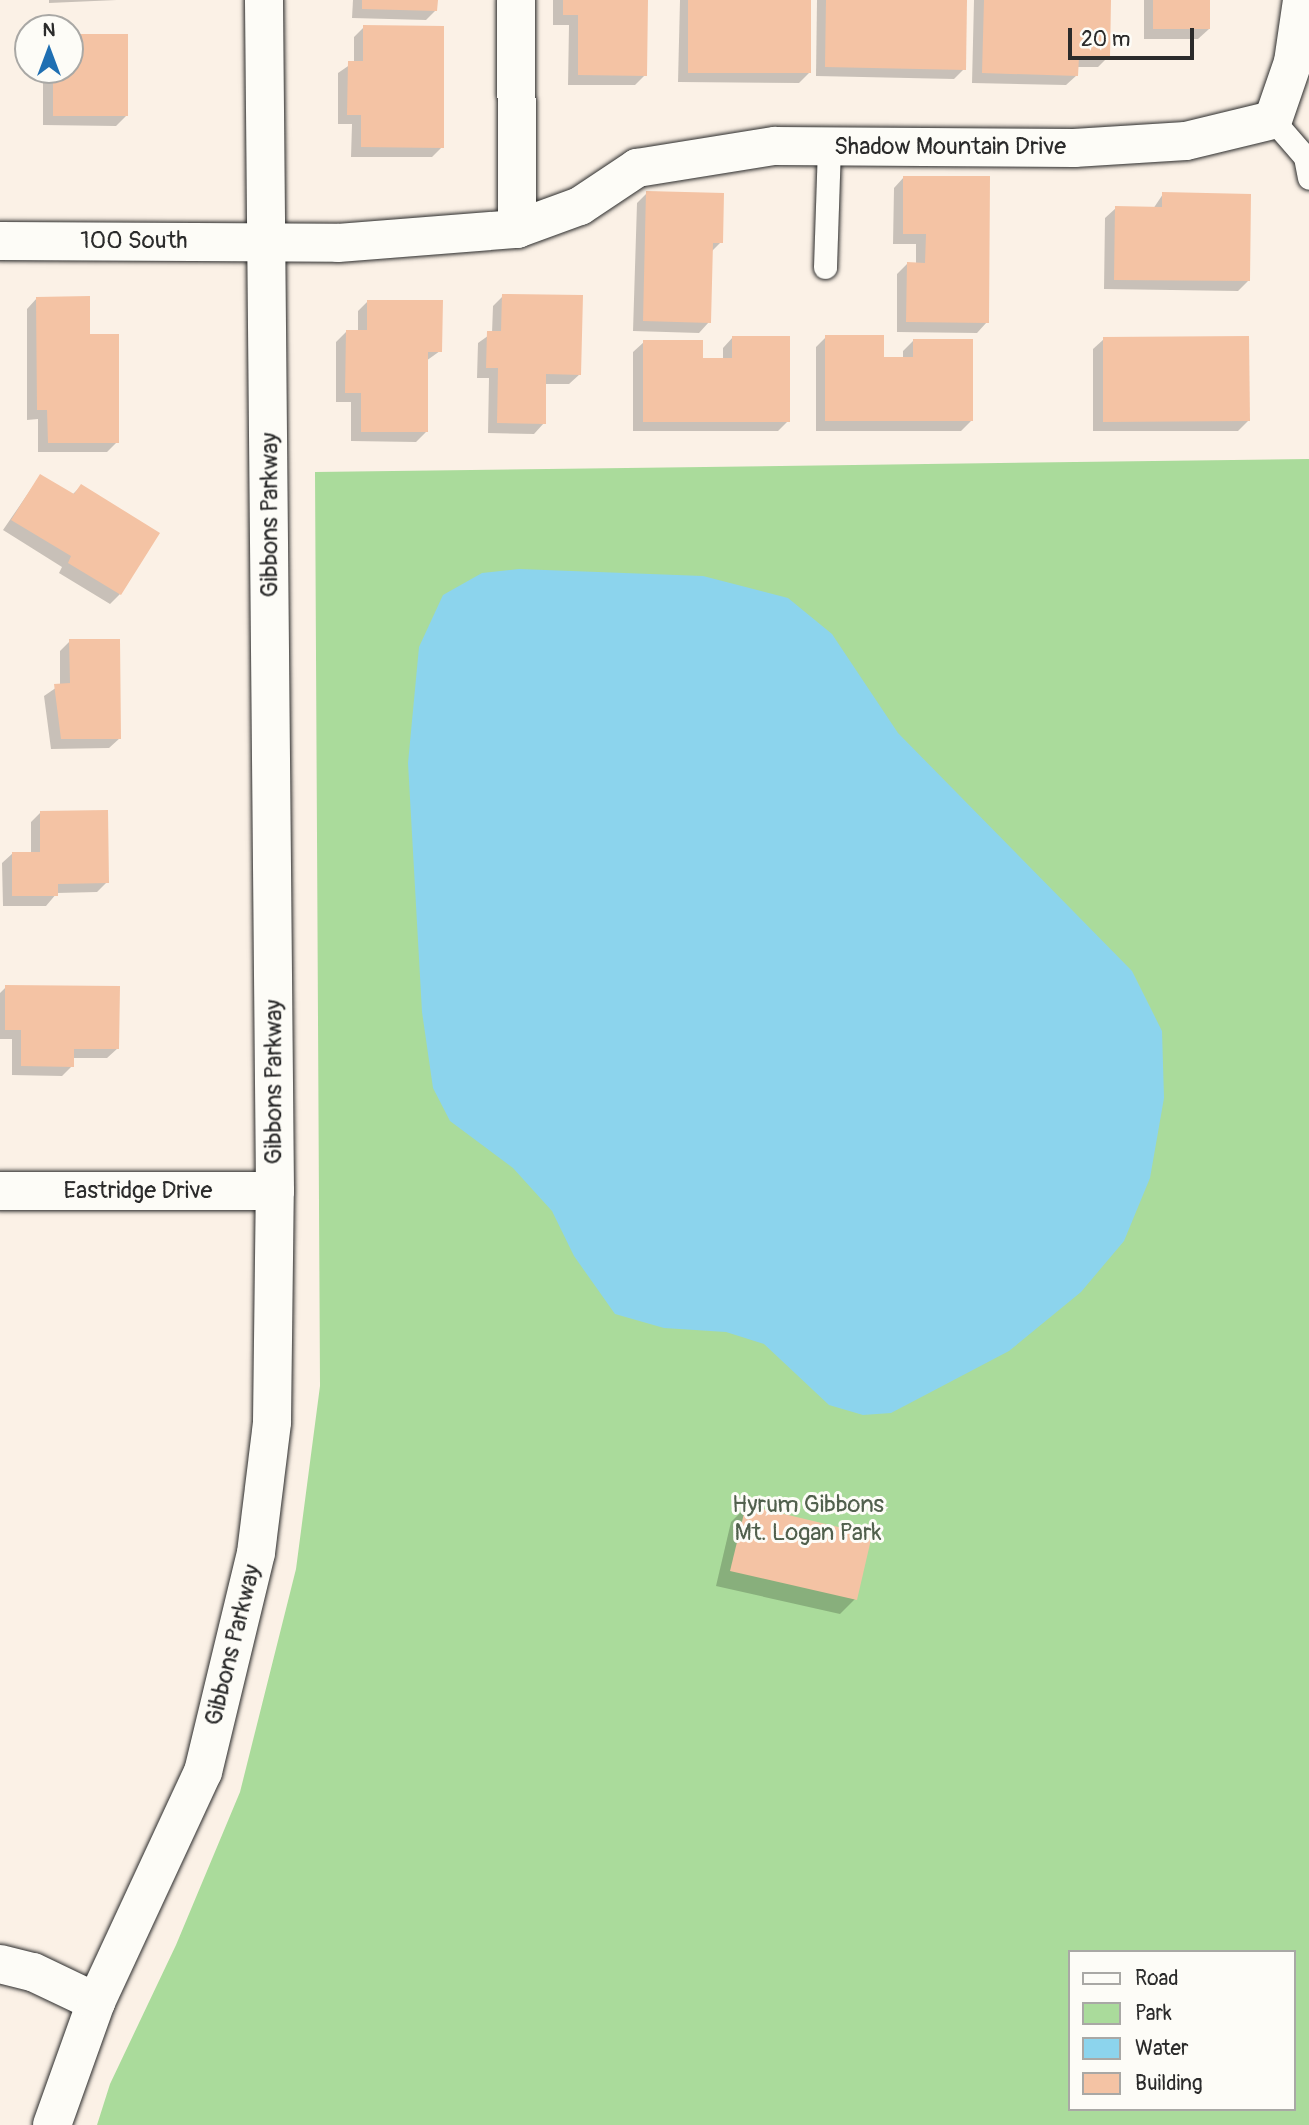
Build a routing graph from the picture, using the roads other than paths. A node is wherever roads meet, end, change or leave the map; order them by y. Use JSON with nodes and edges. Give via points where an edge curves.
{"nodes":[{"id":1,"x":264,"y":0,"type":"edge"},
{"id":2,"x":516,"y":0,"type":"edge"},
{"id":3,"x":1302,"y":0,"type":"edge"},
{"id":4,"x":1273,"y":120,"type":"junction"},
{"id":5,"x":829,"y":147,"type":"junction"},
{"id":6,"x":1309,"y":178,"type":"edge"},
{"id":7,"x":517,"y":229,"type":"junction"},
{"id":8,"x":0,"y":241,"type":"edge"},
{"id":9,"x":267,"y":241,"type":"junction"},
{"id":10,"x":825,"y":268,"type":"dead end"},
{"id":11,"x":0,"y":1191,"type":"edge"},
{"id":12,"x":275,"y":1191,"type":"junction"},
{"id":13,"x":0,"y":1964,"type":"edge"},
{"id":14,"x":96,"y":2002,"type":"junction"},
{"id":15,"x":52,"y":2125,"type":"edge"}],
"edges":[{"from":1,"to":9,"type":"street","name":"Gibbons Parkway"},
{"from":2,"to":7,"type":"street"},
{"from":3,"to":4,"type":"street","via":[[1293,62]]},
{"from":4,"to":5,"type":"street","name":"Shadow Mountain Drive","via":[[1186,141]]},
{"from":4,"to":6,"type":"lane","via":[[1305,157]]},
{"from":5,"to":7,"type":"street","name":"Shadow Mountain Drive","via":[[775,146],[637,168],[580,206]]},
{"from":5,"to":10,"type":"lane"},
{"from":7,"to":9,"type":"street","name":"Shadow Mountain Drive","via":[[338,243]]},
{"from":8,"to":9,"type":"street","name":"100 South"},
{"from":9,"to":12,"type":"street","name":"Gibbons Parkway"},
{"from":11,"to":12,"type":"street","name":"Eastridge Drive"},
{"from":12,"to":14,"type":"street","name":"Gibbons Parkway","via":[[272,1422],[256,1553],[203,1772]]},
{"from":13,"to":14,"type":"street","via":[[33,1972]]},
{"from":14,"to":15,"type":"street","name":"Gibbons Parkway"}]}
